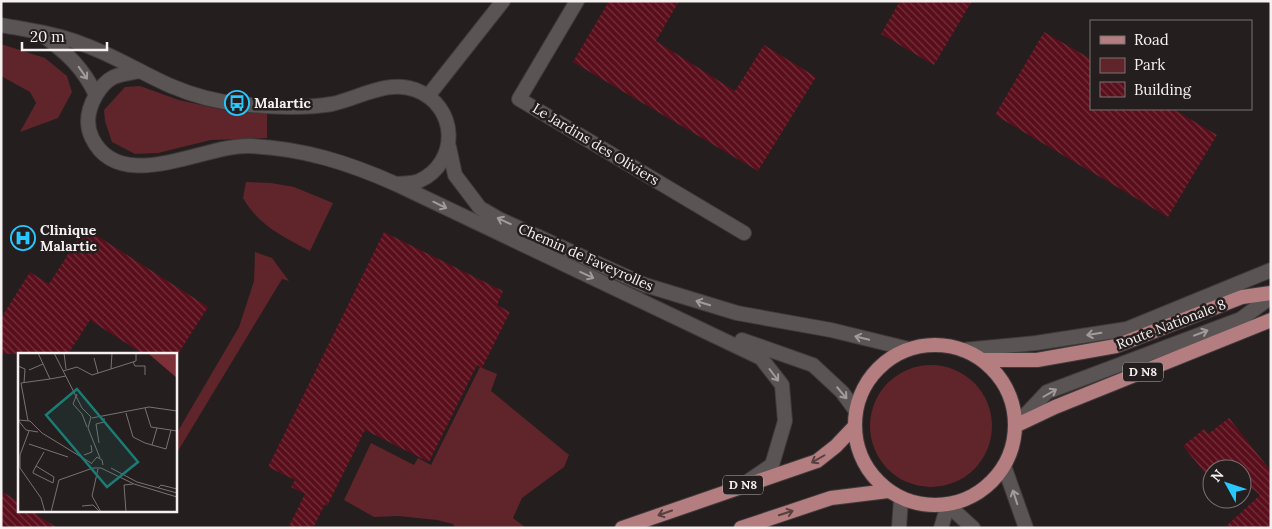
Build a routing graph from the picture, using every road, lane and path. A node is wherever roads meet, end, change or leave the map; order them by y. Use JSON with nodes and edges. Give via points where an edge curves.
{"nodes":[{"id":1,"x":502,"y":1,"type":"edge"},
{"id":2,"x":577,"y":1,"type":"edge"},
{"id":3,"x":1,"y":25,"type":"edge"},
{"id":4,"x":39,"y":33,"type":"junction"},
{"id":5,"x":140,"y":71,"type":"junction"},
{"id":6,"x":96,"y":95,"type":"junction"},
{"id":7,"x":428,"y":96,"type":"junction"},
{"id":8,"x":449,"y":147,"type":"junction"},
{"id":9,"x":396,"y":184,"type":"junction"},
{"id":10,"x":744,"y":232,"type":"dead end"},
{"id":11,"x":1271,"y":270,"type":"edge"},
{"id":12,"x":1271,"y":295,"type":"edge"},
{"id":13,"x":673,"y":316,"type":"junction"},
{"id":14,"x":1271,"y":320,"type":"edge"},
{"id":15,"x":909,"y":349,"type":"junction"},
{"id":16,"x":963,"y":350,"type":"junction"},
{"id":17,"x":982,"y":360,"type":"junction"},
{"id":18,"x":856,"y":411,"type":"junction"},
{"id":19,"x":1015,"y":426,"type":"junction"},
{"id":20,"x":854,"y":427,"type":"junction"},
{"id":21,"x":1004,"y":466,"type":"junction"},
{"id":22,"x":739,"y":487,"type":"junction"},
{"id":23,"x":888,"y":491,"type":"junction"},
{"id":24,"x":901,"y":499,"type":"junction"},
{"id":25,"x":948,"y":505,"type":"junction"},
{"id":26,"x":622,"y":528,"type":"edge"},
{"id":27,"x":741,"y":528,"type":"edge"},
{"id":28,"x":899,"y":528,"type":"edge"},
{"id":29,"x":941,"y":528,"type":"edge"},
{"id":30,"x":973,"y":528,"type":"edge"},
{"id":31,"x":1026,"y":528,"type":"edge"}],
"edges":[{"from":1,"to":7,"type":"street"},
{"from":2,"to":10,"type":"street","name":"Le Jardins des Oliviers","via":[[519,99]]},
{"from":3,"to":4,"type":"street"},
{"from":4,"to":5,"type":"street","via":[[82,43]]},
{"from":4,"to":6,"type":"street","one_way":true,"via":[[76,63]]},
{"from":5,"to":6,"type":"street","name":"Chemin de Faveyrolles","via":[[112,76]]},
{"from":5,"to":7,"type":"street","via":[[172,87],[208,98],[278,107],[331,104],[399,87],[414,89]]},
{"from":6,"to":9,"type":"street","name":"Chemin de Faveyrolles","via":[[87,115],[89,132],[95,145],[118,163],[167,163],[248,146],[330,158]]},
{"from":7,"to":8,"type":"street","name":"Chemin de Faveyrolles","via":[[443,111]]},
{"from":8,"to":9,"type":"street","via":[[434,172],[418,182]]},
{"from":15,"to":8,"type":"street","name":"Chemin de Faveyrolles","one_way":true,"via":[[831,330],[737,313],[645,285],[480,208],[455,175]]},
{"from":9,"to":13,"type":"street","name":"Chemin de Faveyrolles","one_way":true},
{"from":11,"to":16,"type":"street","one_way":true,"via":[[1127,329]]},
{"from":12,"to":17,"type":"main road","name":"Route Nationale 8","number":"D N8","via":[[1242,297],[1116,346],[1038,360]]},
{"from":19,"to":12,"type":"street","number":"D N8","one_way":true,"via":[[1047,392],[1241,318]]},
{"from":13,"to":18,"type":"street","name":"Chemin de Faveyrolles","one_way":true,"via":[[813,365],[842,392]]},
{"from":13,"to":22,"type":"street","name":"Chemin de Faveyrolles","one_way":true,"via":[[761,358],[782,385],[785,421],[772,465]]},
{"from":14,"to":19,"type":"main road","number":"D N8"},
{"from":15,"to":16,"type":"main road","via":[[927,345]]},
{"from":15,"to":18,"type":"main road","via":[[874,373],[862,391]]},
{"from":16,"to":17,"type":"main road"},
{"from":17,"to":19,"type":"main road","via":[[996,372],[1007,389]]},
{"from":18,"to":20,"type":"main road"},
{"from":19,"to":21,"type":"main road"},
{"from":20,"to":22,"type":"main road","number":"D N8","one_way":true,"via":[[817,461]]},
{"from":20,"to":23,"type":"main road","via":[[864,464]]},
{"from":21,"to":25,"type":"main road","via":[[983,489],[970,498]]},
{"from":31,"to":21,"type":"street","one_way":true},
{"from":22,"to":26,"type":"main road","number":"D N8","one_way":true},
{"from":23,"to":24,"type":"main road"},
{"from":27,"to":23,"type":"main road","one_way":true,"via":[[830,498]]},
{"from":24,"to":25,"type":"main road","via":[[924,505]]},
{"from":24,"to":28,"type":"street"},
{"from":25,"to":29,"type":"street"},
{"from":25,"to":30,"type":"street"}]}
